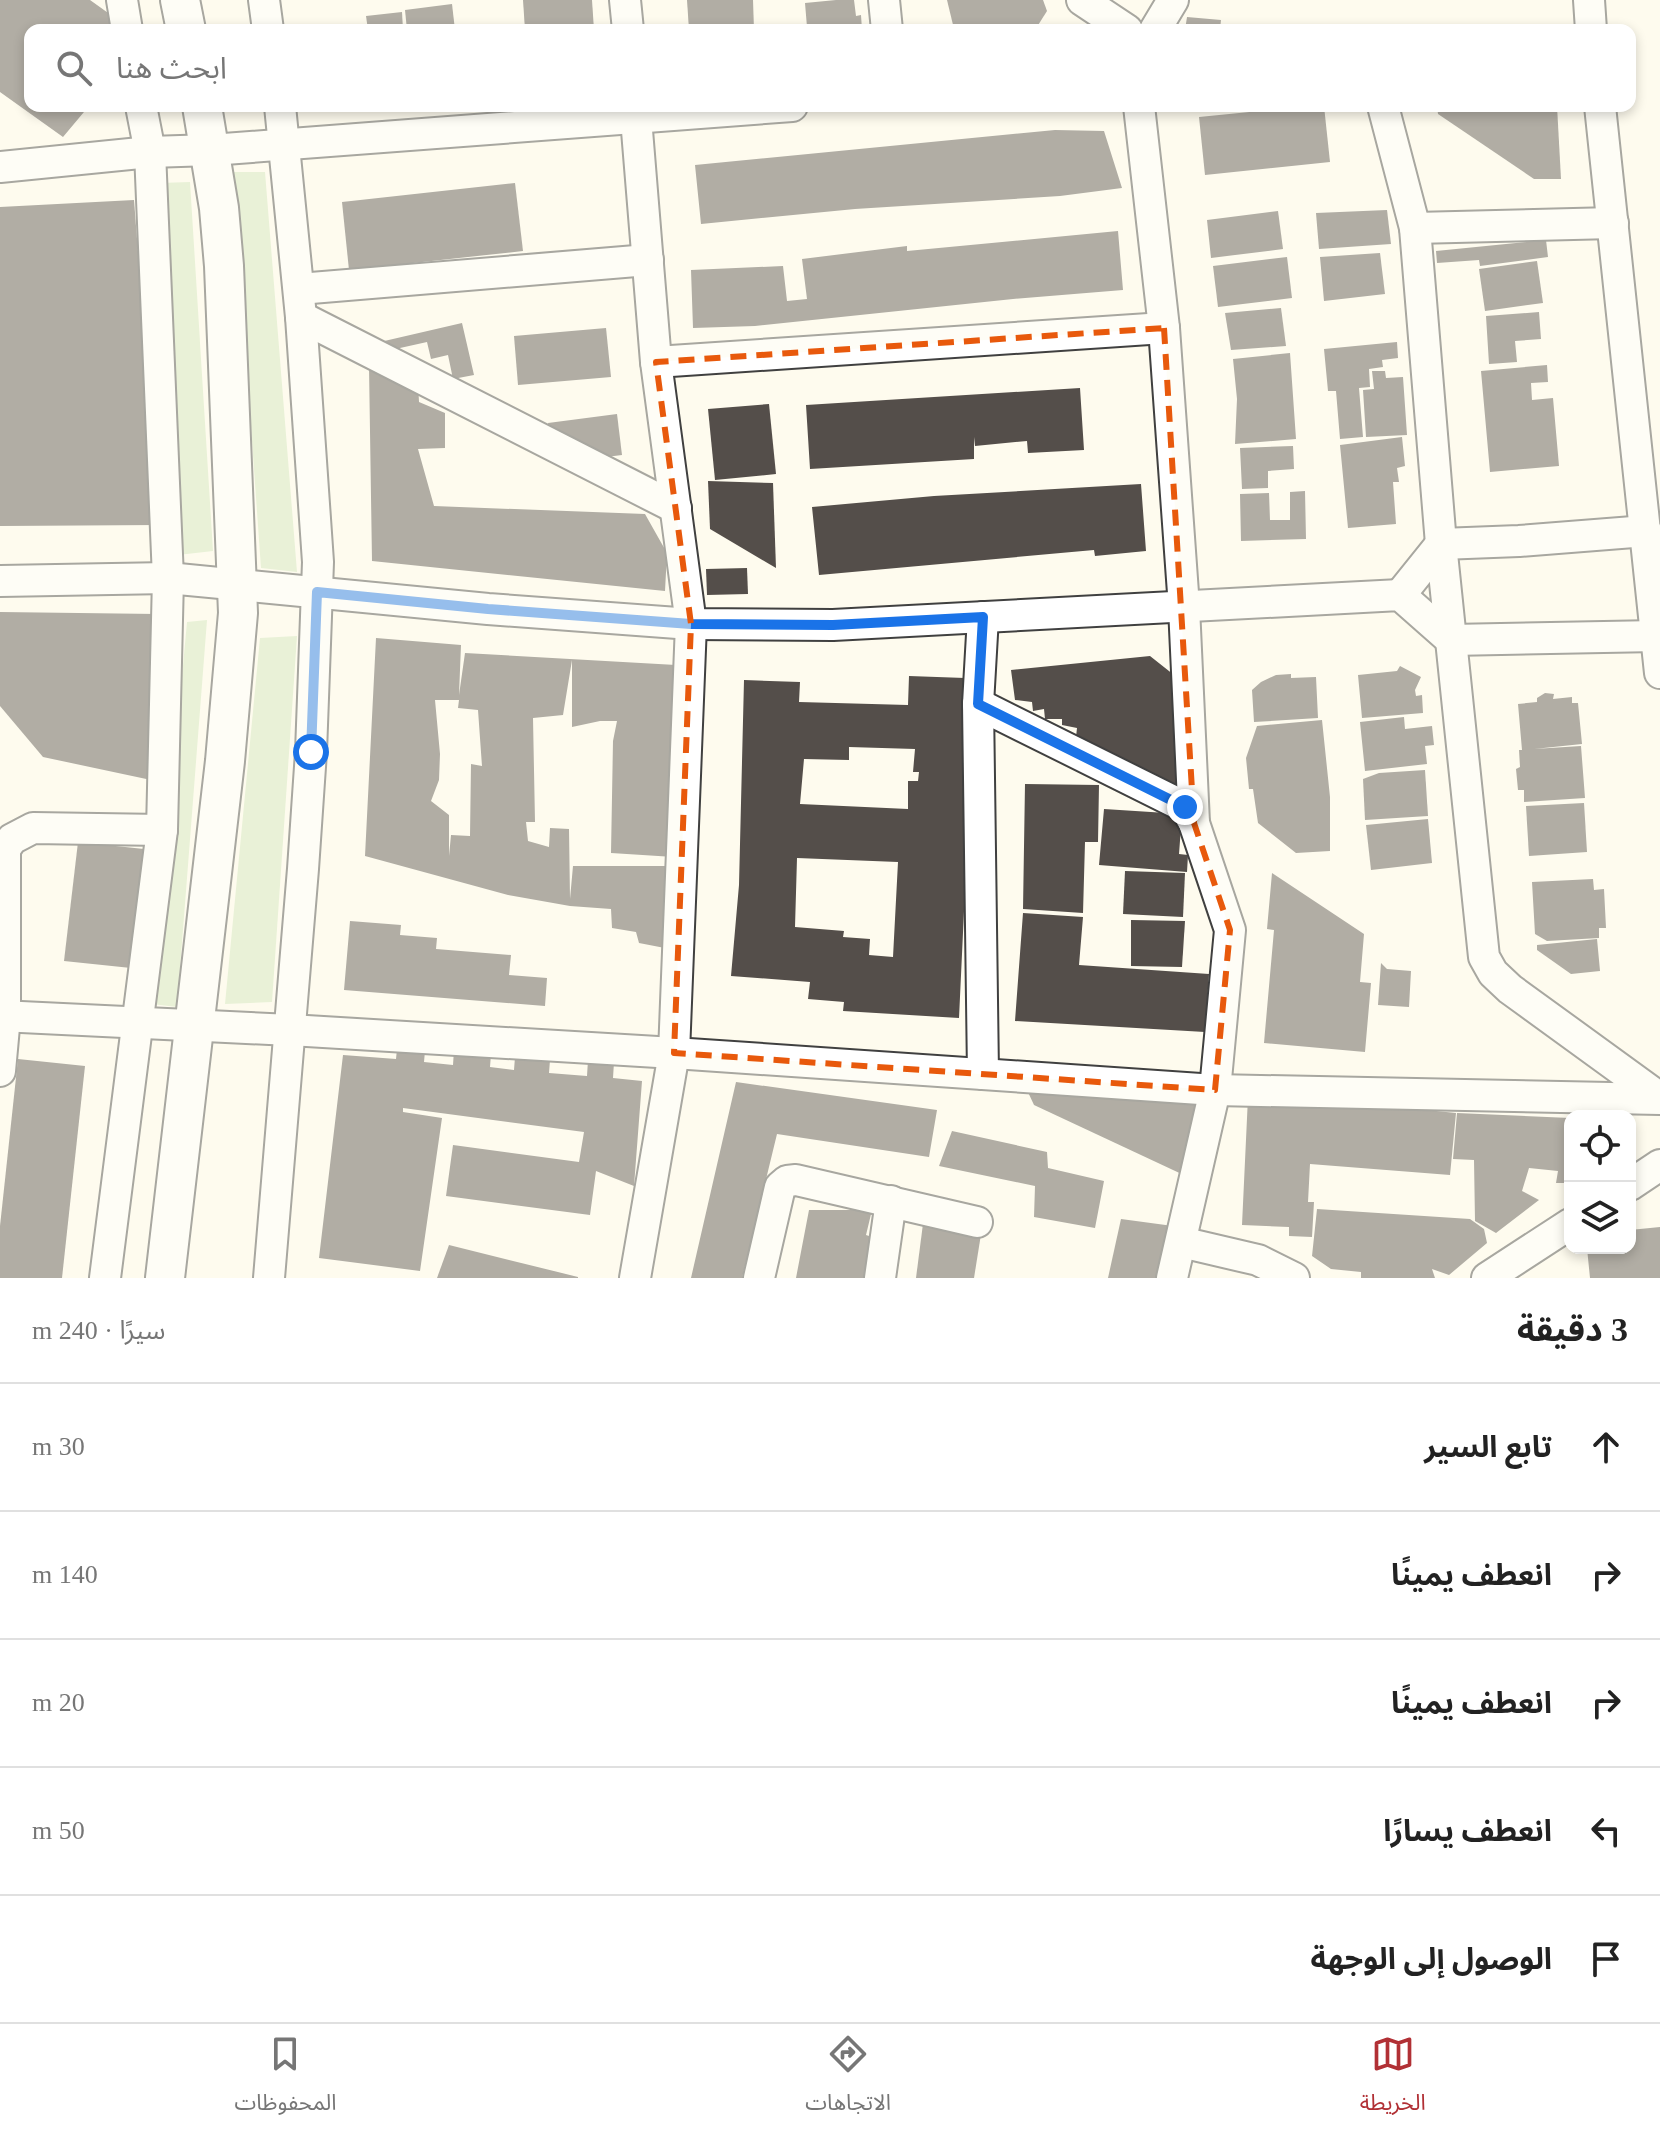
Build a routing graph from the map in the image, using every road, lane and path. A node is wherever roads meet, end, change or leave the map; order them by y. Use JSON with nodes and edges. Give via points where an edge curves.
{"nodes":[{"id":1,"x":122,"y":0,"type":"edge"},
{"id":2,"x":180,"y":0,"type":"edge"},
{"id":3,"x":264,"y":0,"type":"edge"},
{"id":4,"x":625,"y":0,"type":"edge"},
{"id":5,"x":884,"y":0,"type":"edge"},
{"id":6,"x":1082,"y":0,"type":"edge"},
{"id":7,"x":1173,"y":0,"type":"edge"},
{"id":8,"x":1589,"y":0,"type":"edge"},
{"id":9,"x":126,"y":24,"type":"edge"},
{"id":10,"x":185,"y":24,"type":"edge"},
{"id":11,"x":267,"y":24,"type":"edge"},
{"id":12,"x":627,"y":24,"type":"edge"},
{"id":13,"x":886,"y":24,"type":"edge"},
{"id":14,"x":1118,"y":24,"type":"edge"},
{"id":15,"x":1159,"y":24,"type":"edge"},
{"id":16,"x":1591,"y":24,"type":"edge"},
{"id":17,"x":142,"y":112,"type":"edge"},
{"id":18,"x":203,"y":112,"type":"edge"},
{"id":19,"x":281,"y":112,"type":"edge"},
{"id":20,"x":657,"y":112,"type":"edge"},
{"id":21,"x":1140,"y":112,"type":"edge"},
{"id":22,"x":1385,"y":112,"type":"edge"},
{"id":23,"x":1601,"y":112,"type":"edge"},
{"id":24,"x":635,"y":113,"type":"edge"},
{"id":25,"x":285,"y":145,"type":"junction"},
{"id":26,"x":211,"y":150,"type":"junction"},
{"id":27,"x":150,"y":152,"type":"junction"},
{"id":28,"x":0,"y":167,"type":"edge"},
{"id":29,"x":1613,"y":223,"type":"junction"},
{"id":30,"x":1415,"y":228,"type":"junction"},
{"id":31,"x":648,"y":260,"type":"junction"},
{"id":32,"x":300,"y":303,"type":"junction"},
{"id":33,"x":1164,"y":328,"type":"junction"},
{"id":34,"x":656,"y":362,"type":"junction"},
{"id":35,"x":676,"y":508,"type":"junction"},
{"id":36,"x":1646,"y":531,"type":"junction"},
{"id":37,"x":1441,"y":544,"type":"junction"},
{"id":38,"x":168,"y":578,"type":"junction"},
{"id":39,"x":0,"y":581,"type":"edge"},
{"id":40,"x":239,"y":585,"type":"junction"},
{"id":41,"x":317,"y":592,"type":"junction"},
{"id":42,"x":1400,"y":595,"type":"junction"},
{"id":43,"x":1184,"y":607,"type":"junction"},
{"id":44,"x":983,"y":617,"type":"junction"},
{"id":45,"x":691,"y":624,"type":"junction"},
{"id":46,"x":1657,"y":636,"type":"junction"},
{"id":47,"x":1451,"y":640,"type":"junction"},
{"id":48,"x":1660,"y":673,"type":"edge"},
{"id":49,"x":978,"y":704,"type":"junction"},
{"id":50,"x":1194,"y":823,"type":"junction"},
{"id":51,"x":162,"y":830,"type":"junction"},
{"id":52,"x":2,"y":1016,"type":"edge"},
{"id":53,"x":139,"y":1022,"type":"junction"},
{"id":54,"x":194,"y":1025,"type":"junction"},
{"id":55,"x":290,"y":1030,"type":"junction"},
{"id":56,"x":674,"y":1053,"type":"junction"},
{"id":57,"x":0,"y":1071,"type":"edge"},
{"id":58,"x":983,"y":1074,"type":"junction"},
{"id":59,"x":1215,"y":1090,"type":"junction"},
{"id":60,"x":1660,"y":1099,"type":"edge"},
{"id":61,"x":1660,"y":1165,"type":"edge"},
{"id":62,"x":1634,"y":1182,"type":"edge"},
{"id":63,"x":891,"y":1201,"type":"junction"},
{"id":64,"x":977,"y":1222,"type":"dead end"},
{"id":65,"x":1564,"y":1228,"type":"edge"},
{"id":66,"x":1181,"y":1242,"type":"junction"},
{"id":67,"x":105,"y":1278,"type":"edge"},
{"id":68,"x":165,"y":1278,"type":"edge"},
{"id":69,"x":269,"y":1278,"type":"edge"},
{"id":70,"x":635,"y":1278,"type":"edge"},
{"id":71,"x":759,"y":1278,"type":"edge"},
{"id":72,"x":880,"y":1278,"type":"edge"},
{"id":73,"x":1172,"y":1278,"type":"edge"},
{"id":74,"x":1294,"y":1278,"type":"edge"},
{"id":75,"x":1487,"y":1278,"type":"edge"}],
"edges":[{"from":1,"to":9,"type":"street"},
{"from":2,"to":10,"type":"street"},
{"from":3,"to":11,"type":"street"},
{"from":4,"to":12,"type":"street"},
{"from":5,"to":13,"type":"street"},
{"from":6,"to":14,"type":"street"},
{"from":7,"to":15,"type":"street"},
{"from":8,"to":16,"type":"street"},
{"from":17,"to":27,"type":"street"},
{"from":18,"to":26,"type":"street"},
{"from":19,"to":25,"type":"street"},
{"from":20,"to":24,"type":"street"},
{"from":21,"to":33,"type":"street"},
{"from":22,"to":30,"type":"street"},
{"from":23,"to":29,"type":"street"},
{"from":24,"to":25,"type":"street"},
{"from":24,"to":31,"type":"street"},
{"from":25,"to":26,"type":"street"},
{"from":25,"to":32,"type":"street"},
{"from":26,"to":27,"type":"street"},
{"from":26,"to":40,"type":"street","via":[[224,266]]},
{"from":27,"to":28,"type":"street"},
{"from":27,"to":38,"type":"street"},
{"from":29,"to":30,"type":"street"},
{"from":29,"to":36,"type":"street"},
{"from":30,"to":37,"type":"street"},
{"from":31,"to":32,"type":"street"},
{"from":31,"to":34,"type":"street"},
{"from":32,"to":35,"type":"street"},
{"from":32,"to":41,"type":"street"},
{"from":33,"to":34,"type":"street"},
{"from":33,"to":43,"type":"street"},
{"from":34,"to":35,"type":"street"},
{"from":35,"to":45,"type":"street"},
{"from":36,"to":37,"type":"street"},
{"from":36,"to":46,"type":"street"},
{"from":37,"to":42,"type":"street"},
{"from":37,"to":47,"type":"street"},
{"from":38,"to":39,"type":"street"},
{"from":38,"to":40,"type":"street"},
{"from":38,"to":51,"type":"street"},
{"from":40,"to":41,"type":"street"},
{"from":40,"to":54,"type":"street"},
{"from":41,"to":45,"type":"street"},
{"from":41,"to":55,"type":"street"},
{"from":42,"to":43,"type":"street"},
{"from":42,"to":47,"type":"street"},
{"from":43,"to":44,"type":"street"},
{"from":43,"to":50,"type":"street"},
{"from":44,"to":45,"type":"street","via":[[833,625]]},
{"from":44,"to":49,"type":"street"},
{"from":45,"to":56,"type":"street"},
{"from":46,"to":47,"type":"street"},
{"from":46,"to":48,"type":"street"},
{"from":47,"to":60,"type":"street","via":[[1484,957],[1510,989]]},
{"from":49,"to":50,"type":"street","via":[[1185,807]]},
{"from":49,"to":58,"type":"street"},
{"from":50,"to":59,"type":"street","via":[[1230,930]]},
{"from":51,"to":52,"type":"street","via":[[33,828],[12,839],[5,849]]},
{"from":51,"to":53,"type":"street"},
{"from":52,"to":53,"type":"street"},
{"from":52,"to":57,"type":"street"},
{"from":53,"to":54,"type":"street"},
{"from":53,"to":67,"type":"street"},
{"from":54,"to":55,"type":"street"},
{"from":54,"to":68,"type":"street"},
{"from":55,"to":56,"type":"street"},
{"from":55,"to":69,"type":"street"},
{"from":56,"to":58,"type":"street"},
{"from":56,"to":70,"type":"street"},
{"from":58,"to":59,"type":"street"},
{"from":59,"to":60,"type":"street"},
{"from":59,"to":66,"type":"street"},
{"from":61,"to":62,"type":"street"},
{"from":63,"to":64,"type":"street"},
{"from":63,"to":71,"type":"street","via":[[796,1180],[783,1183]]},
{"from":63,"to":72,"type":"street"},
{"from":65,"to":75,"type":"street"},
{"from":66,"to":73,"type":"street"},
{"from":66,"to":74,"type":"street","via":[[1258,1260]]}]}
